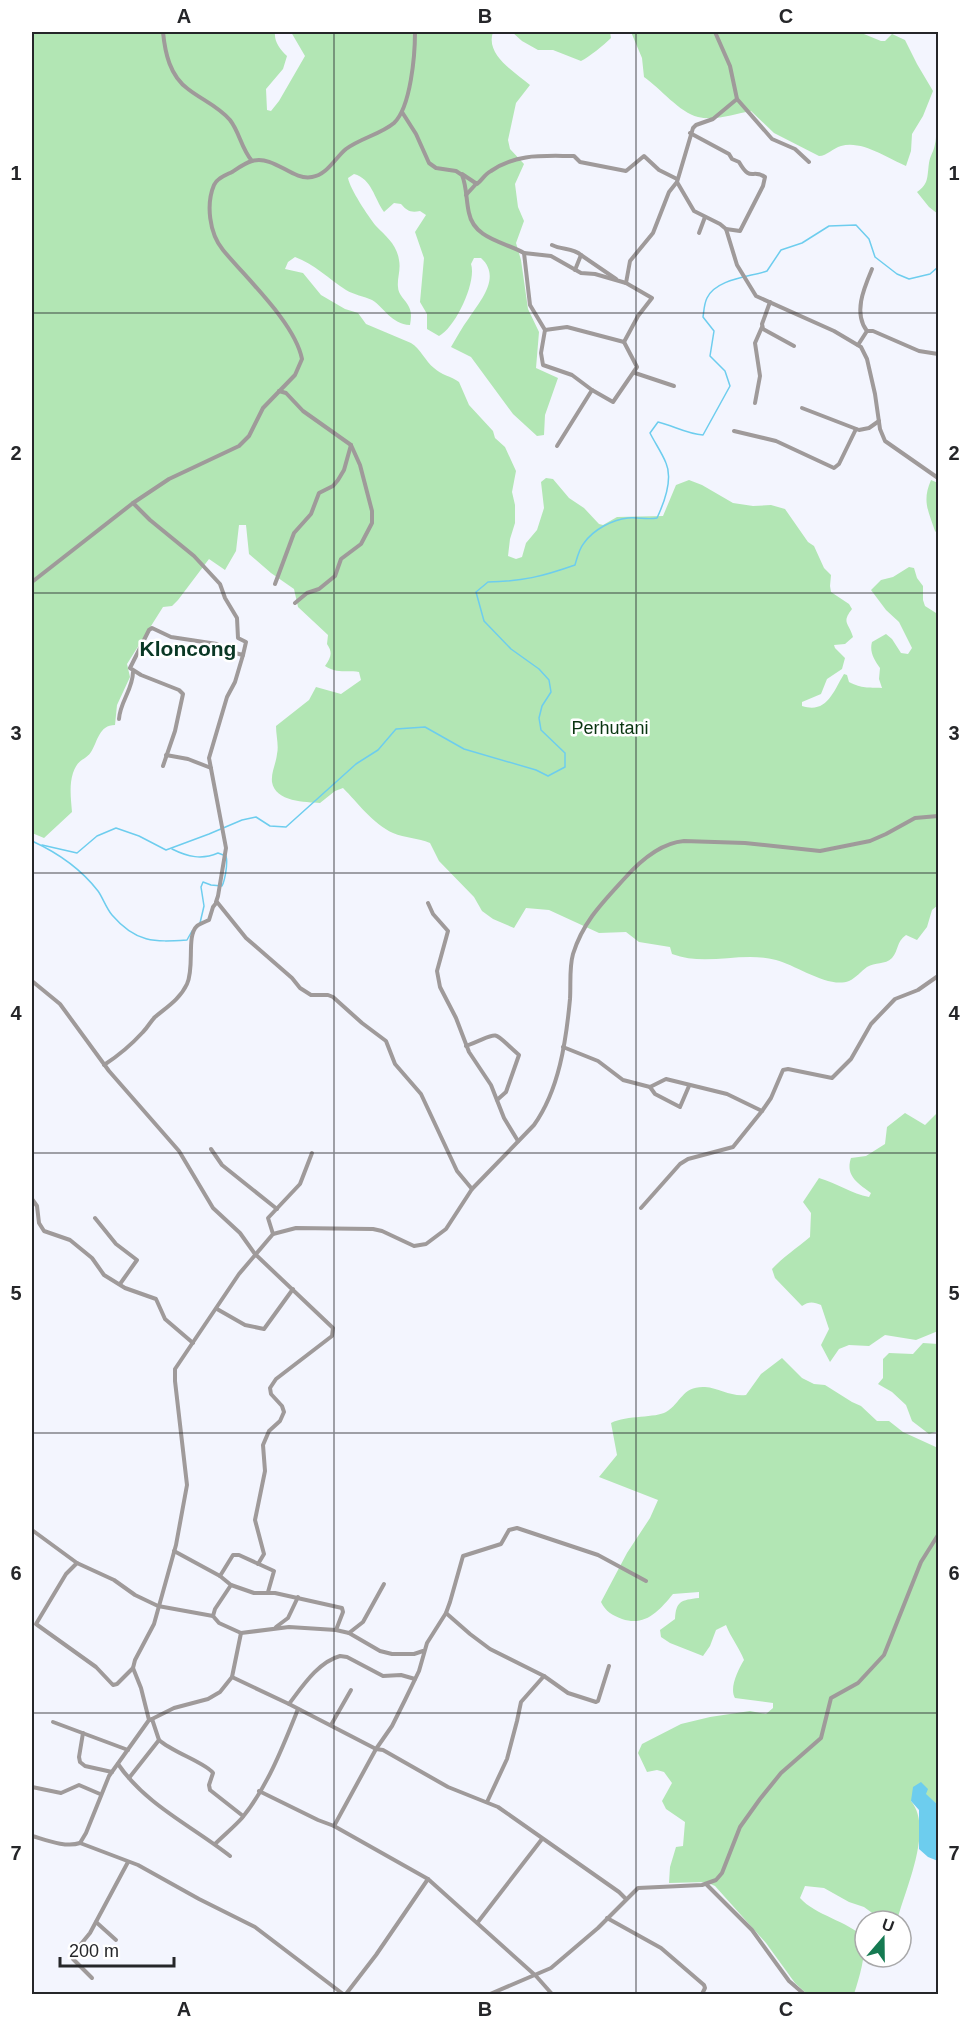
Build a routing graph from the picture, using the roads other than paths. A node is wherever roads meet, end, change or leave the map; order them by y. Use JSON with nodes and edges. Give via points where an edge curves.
{"nodes":[{"id":1,"x":163,"y":32,"type":"edge"},
{"id":2,"x":415,"y":32,"type":"edge"},
{"id":3,"x":715,"y":32,"type":"edge"},
{"id":4,"x":737,"y":99,"type":"junction"},
{"id":5,"x":402,"y":112,"type":"junction"},
{"id":6,"x":690,"y":133,"type":"junction"},
{"id":7,"x":252,"y":161,"type":"junction"},
{"id":8,"x":808,"y":162,"type":"dead end"},
{"id":9,"x":461,"y":174,"type":"junction"},
{"id":10,"x":677,"y":180,"type":"junction"},
{"id":11,"x":476,"y":183,"type":"junction"},
{"id":12,"x":466,"y":196,"type":"junction"},
{"id":13,"x":705,"y":217,"type":"junction"},
{"id":14,"x":726,"y":229,"type":"junction"},
{"id":15,"x":699,"y":233,"type":"dead end"},
{"id":16,"x":552,"y":245,"type":"dead end"},
{"id":17,"x":524,"y":253,"type":"junction"},
{"id":18,"x":581,"y":255,"type":"junction"},
{"id":19,"x":872,"y":269,"type":"dead end"},
{"id":20,"x":575,"y":270,"type":"junction"},
{"id":21,"x":619,"y":281,"type":"junction"},
{"id":22,"x":626,"y":283,"type":"junction"},
{"id":23,"x":770,"y":302,"type":"junction"},
{"id":24,"x":762,"y":327,"type":"junction"},
{"id":25,"x":545,"y":330,"type":"junction"},
{"id":26,"x":867,"y":331,"type":"junction"},
{"id":27,"x":624,"y":342,"type":"junction"},
{"id":28,"x":858,"y":345,"type":"junction"},
{"id":29,"x":794,"y":346,"type":"dead end"},
{"id":30,"x":939,"y":354,"type":"edge"},
{"id":31,"x":635,"y":373,"type":"junction"},
{"id":32,"x":674,"y":386,"type":"dead end"},
{"id":33,"x":592,"y":390,"type":"junction"},
{"id":34,"x":279,"y":391,"type":"junction"},
{"id":35,"x":755,"y":403,"type":"dead end"},
{"id":36,"x":802,"y":408,"type":"dead end"},
{"id":37,"x":879,"y":420,"type":"junction"},
{"id":38,"x":856,"y":429,"type":"junction"},
{"id":39,"x":734,"y":431,"type":"dead end"},
{"id":40,"x":351,"y":445,"type":"junction"},
{"id":41,"x":557,"y":446,"type":"dead end"},
{"id":42,"x":939,"y":478,"type":"edge"},
{"id":43,"x":133,"y":503,"type":"junction"},
{"id":44,"x":32,"y":582,"type":"edge"},
{"id":45,"x":275,"y":584,"type":"dead end"},
{"id":46,"x":295,"y":603,"type":"dead end"},
{"id":47,"x":243,"y":655,"type":"junction"},
{"id":48,"x":133,"y":672,"type":"junction"},
{"id":49,"x":118,"y":719,"type":"dead end"},
{"id":50,"x":166,"y":754,"type":"junction"},
{"id":51,"x":163,"y":766,"type":"dead end"},
{"id":52,"x":211,"y":768,"type":"junction"},
{"id":53,"x":939,"y":816,"type":"edge"},
{"id":54,"x":216,"y":902,"type":"junction"},
{"id":55,"x":428,"y":903,"type":"dead end"},
{"id":56,"x":939,"y":976,"type":"edge"},
{"id":57,"x":32,"y":981,"type":"edge"},
{"id":58,"x":466,"y":1046,"type":"junction"},
{"id":59,"x":563,"y":1047,"type":"junction"},
{"id":60,"x":104,"y":1065,"type":"junction"},
{"id":61,"x":689,"y":1086,"type":"junction"},
{"id":62,"x":650,"y":1087,"type":"junction"},
{"id":63,"x":497,"y":1100,"type":"junction"},
{"id":64,"x":762,"y":1111,"type":"junction"},
{"id":65,"x":518,"y":1141,"type":"junction"},
{"id":66,"x":211,"y":1149,"type":"dead end"},
{"id":67,"x":312,"y":1153,"type":"dead end"},
{"id":68,"x":472,"y":1189,"type":"junction"},
{"id":69,"x":32,"y":1199,"type":"edge"},
{"id":70,"x":641,"y":1208,"type":"dead end"},
{"id":71,"x":277,"y":1209,"type":"junction"},
{"id":72,"x":95,"y":1218,"type":"dead end"},
{"id":73,"x":273,"y":1234,"type":"junction"},
{"id":74,"x":255,"y":1254,"type":"junction"},
{"id":75,"x":120,"y":1284,"type":"junction"},
{"id":76,"x":293,"y":1289,"type":"junction"},
{"id":77,"x":216,"y":1309,"type":"junction"},
{"id":78,"x":193,"y":1343,"type":"junction"},
{"id":79,"x":32,"y":1530,"type":"edge"},
{"id":80,"x":939,"y":1535,"type":"edge"},
{"id":81,"x":174,"y":1551,"type":"junction"},
{"id":82,"x":77,"y":1563,"type":"junction"},
{"id":83,"x":258,"y":1564,"type":"junction"},
{"id":84,"x":220,"y":1576,"type":"junction"},
{"id":85,"x":646,"y":1581,"type":"dead end"},
{"id":86,"x":384,"y":1584,"type":"dead end"},
{"id":87,"x":231,"y":1585,"type":"junction"},
{"id":88,"x":268,"y":1592,"type":"junction"},
{"id":89,"x":298,"y":1597,"type":"junction"},
{"id":90,"x":158,"y":1606,"type":"junction"},
{"id":91,"x":446,"y":1613,"type":"junction"},
{"id":92,"x":213,"y":1616,"type":"junction"},
{"id":93,"x":34,"y":1623,"type":"edge"},
{"id":94,"x":276,"y":1628,"type":"junction"},
{"id":95,"x":336,"y":1630,"type":"junction"},
{"id":96,"x":241,"y":1633,"type":"junction"},
{"id":97,"x":349,"y":1633,"type":"junction"},
{"id":98,"x":424,"y":1651,"type":"junction"},
{"id":99,"x":609,"y":1666,"type":"dead end"},
{"id":100,"x":133,"y":1668,"type":"junction"},
{"id":101,"x":232,"y":1677,"type":"junction"},
{"id":102,"x":544,"y":1677,"type":"junction"},
{"id":103,"x":415,"y":1678,"type":"junction"},
{"id":104,"x":351,"y":1690,"type":"dead end"},
{"id":105,"x":289,"y":1704,"type":"junction"},
{"id":106,"x":298,"y":1709,"type":"junction"},
{"id":107,"x":151,"y":1720,"type":"junction"},
{"id":108,"x":53,"y":1722,"type":"dead end"},
{"id":109,"x":331,"y":1725,"type":"junction"},
{"id":110,"x":83,"y":1733,"type":"junction"},
{"id":111,"x":159,"y":1740,"type":"junction"},
{"id":112,"x":376,"y":1749,"type":"junction"},
{"id":113,"x":128,"y":1750,"type":"junction"},
{"id":114,"x":117,"y":1764,"type":"junction"},
{"id":115,"x":112,"y":1772,"type":"junction"},
{"id":116,"x":129,"y":1778,"type":"junction"},
{"id":117,"x":32,"y":1786,"type":"edge"},
{"id":118,"x":259,"y":1791,"type":"junction"},
{"id":119,"x":100,"y":1794,"type":"junction"},
{"id":120,"x":487,"y":1802,"type":"junction"},
{"id":121,"x":243,"y":1816,"type":"junction"},
{"id":122,"x":334,"y":1826,"type":"junction"},
{"id":123,"x":32,"y":1836,"type":"edge"},
{"id":124,"x":542,"y":1839,"type":"junction"},
{"id":125,"x":80,"y":1843,"type":"junction"},
{"id":126,"x":215,"y":1844,"type":"junction"},
{"id":127,"x":231,"y":1856,"type":"dead end"},
{"id":128,"x":128,"y":1862,"type":"junction"},
{"id":129,"x":428,"y":1879,"type":"junction"},
{"id":130,"x":706,"y":1884,"type":"junction"},
{"id":131,"x":626,"y":1899,"type":"junction"},
{"id":132,"x":608,"y":1918,"type":"junction"},
{"id":133,"x":96,"y":1922,"type":"junction"},
{"id":134,"x":478,"y":1922,"type":"junction"},
{"id":135,"x":116,"y":1940,"type":"dead end"},
{"id":136,"x":536,"y":1976,"type":"junction"},
{"id":137,"x":92,"y":1978,"type":"dead end"},
{"id":138,"x":344,"y":1995,"type":"edge"},
{"id":139,"x":490,"y":1995,"type":"edge"},
{"id":140,"x":552,"y":1995,"type":"edge"},
{"id":141,"x":702,"y":1995,"type":"edge"},
{"id":142,"x":804,"y":1995,"type":"edge"}],
"edges":[{"from":1,"to":7,"type":"street","via":[[172,72],[188,89],[225,115]]},
{"from":2,"to":5,"type":"street"},
{"from":3,"to":4,"type":"street"},
{"from":4,"to":6,"type":"street"},
{"from":4,"to":8,"type":"street","via":[[772,139],[795,149]]},
{"from":5,"to":7,"type":"street","via":[[393,124],[348,148],[316,176],[303,177],[272,162]]},
{"from":5,"to":9,"type":"street","via":[[429,164]]},
{"from":6,"to":10,"type":"street"},
{"from":6,"to":14,"type":"street","via":[[729,154],[743,171],[765,177],[740,231]]},
{"from":7,"to":34,"type":"street","via":[[217,180],[210,215],[222,248],[270,304],[301,355],[298,371]]},
{"from":9,"to":11,"type":"street"},
{"from":9,"to":12,"type":"street"},
{"from":10,"to":11,"type":"street","via":[[659,170],[646,156],[624,171],[580,162],[574,156],[532,156],[508,161]]},
{"from":10,"to":13,"type":"street","via":[[691,208]]},
{"from":10,"to":22,"type":"street","via":[[654,233],[630,261]]},
{"from":11,"to":12,"type":"street"},
{"from":12,"to":17,"type":"street","via":[[475,228]]},
{"from":13,"to":14,"type":"street"},
{"from":13,"to":15,"type":"street"},
{"from":14,"to":23,"type":"street","via":[[734,259],[749,285],[756,296]]},
{"from":16,"to":18,"type":"street"},
{"from":17,"to":20,"type":"street","via":[[551,256]]},
{"from":17,"to":25,"type":"street","via":[[530,305]]},
{"from":18,"to":20,"type":"street"},
{"from":18,"to":21,"type":"street"},
{"from":19,"to":26,"type":"street","via":[[860,310]]},
{"from":20,"to":21,"type":"street"},
{"from":21,"to":22,"type":"street"},
{"from":22,"to":27,"type":"street","via":[[652,300]]},
{"from":23,"to":24,"type":"street"},
{"from":23,"to":28,"type":"street"},
{"from":24,"to":29,"type":"street"},
{"from":24,"to":35,"type":"street","via":[[755,343],[760,376]]},
{"from":25,"to":27,"type":"street","via":[[567,327]]},
{"from":25,"to":33,"type":"street","via":[[543,365],[572,375]]},
{"from":26,"to":28,"type":"street"},
{"from":26,"to":30,"type":"street","via":[[922,353]]},
{"from":27,"to":31,"type":"street","via":[[637,365]]},
{"from":28,"to":37,"type":"street","via":[[867,359]]},
{"from":31,"to":32,"type":"street"},
{"from":31,"to":33,"type":"street","via":[[613,402]]},
{"from":33,"to":41,"type":"street"},
{"from":34,"to":40,"type":"street"},
{"from":34,"to":43,"type":"street","via":[[263,408],[239,447],[169,479]]},
{"from":36,"to":38,"type":"street"},
{"from":37,"to":38,"type":"street","via":[[866,430]]},
{"from":37,"to":42,"type":"street","via":[[888,444]]},
{"from":38,"to":39,"type":"street","via":[[834,468],[776,441]]},
{"from":40,"to":45,"type":"street","via":[[338,480],[319,493],[311,514],[294,533]]},
{"from":40,"to":46,"type":"street","via":[[360,463],[372,523],[360,546],[341,559],[335,576]]},
{"from":43,"to":44,"type":"street"},
{"from":43,"to":47,"type":"street","via":[[221,585],[236,615],[238,638],[246,642]]},
{"from":47,"to":48,"type":"street","via":[[223,650],[218,644],[174,637],[152,628],[130,666]]},
{"from":47,"to":52,"type":"street","via":[[210,754]]},
{"from":48,"to":49,"type":"street"},
{"from":48,"to":50,"type":"street","via":[[182,692]]},
{"from":50,"to":51,"type":"street"},
{"from":50,"to":52,"type":"street"},
{"from":52,"to":54,"type":"street","via":[[226,848]]},
{"from":53,"to":59,"type":"street","via":[[915,818],[870,841],[820,851],[684,841],[644,857],[594,910],[576,946]]},
{"from":54,"to":60,"type":"street","via":[[209,920],[197,925],[194,931],[190,975],[182,993]]},
{"from":54,"to":68,"type":"street","via":[[246,938],[300,988],[311,995],[333,997],[386,1041],[395,1064],[421,1094],[457,1171]]},
{"from":55,"to":58,"type":"street","via":[[448,931],[437,971],[438,982]]},
{"from":56,"to":64,"type":"street","via":[[889,1005],[871,1024],[851,1059],[832,1078],[783,1071]]},
{"from":57,"to":60,"type":"street","via":[[60,1004]]},
{"from":58,"to":63,"type":"street"},
{"from":58,"to":63,"type":"street","via":[[496,1035],[519,1055],[506,1092]]},
{"from":59,"to":62,"type":"street","via":[[598,1061],[623,1080]]},
{"from":59,"to":65,"type":"street","via":[[545,1107]]},
{"from":60,"to":74,"type":"street","via":[[179,1151],[210,1205],[240,1233]]},
{"from":61,"to":62,"type":"street","via":[[664,1079]]},
{"from":61,"to":62,"type":"street","via":[[680,1107],[658,1096]]},
{"from":61,"to":64,"type":"street","via":[[727,1094]]},
{"from":63,"to":65,"type":"street"},
{"from":64,"to":70,"type":"street","via":[[733,1147],[680,1164]]},
{"from":65,"to":68,"type":"street"},
{"from":66,"to":71,"type":"street","via":[[222,1165]]},
{"from":67,"to":71,"type":"street","via":[[300,1184]]},
{"from":68,"to":73,"type":"street","via":[[446,1228],[418,1247],[372,1228],[296,1228]]},
{"from":69,"to":75,"type":"street","via":[[44,1231],[70,1240],[92,1258],[104,1275]]},
{"from":71,"to":73,"type":"street","via":[[268,1220]]},
{"from":72,"to":75,"type":"street","via":[[116,1244],[137,1260]]},
{"from":73,"to":74,"type":"street"},
{"from":74,"to":76,"type":"street"},
{"from":74,"to":77,"type":"street"},
{"from":75,"to":78,"type":"street","via":[[156,1299],[165,1319]]},
{"from":76,"to":77,"type":"street","via":[[264,1329],[245,1325]]},
{"from":76,"to":83,"type":"street","via":[[334,1330],[332,1336],[276,1379],[270,1388],[282,1406],[283,1415],[263,1445],[266,1470],[255,1520],[264,1551]]},
{"from":77,"to":78,"type":"street"},
{"from":78,"to":81,"type":"street","via":[[174,1374],[187,1479]]},
{"from":79,"to":82,"type":"street"},
{"from":80,"to":130,"type":"street","via":[[921,1562],[884,1655],[858,1683],[831,1698],[821,1738],[781,1773],[751,1811],[736,1834],[722,1874]]},
{"from":81,"to":84,"type":"street"},
{"from":81,"to":90,"type":"street"},
{"from":82,"to":90,"type":"street"},
{"from":82,"to":93,"type":"street"},
{"from":83,"to":84,"type":"street","via":[[235,1554]]},
{"from":83,"to":88,"type":"street","via":[[274,1571]]},
{"from":84,"to":87,"type":"street"},
{"from":85,"to":91,"type":"street","via":[[598,1555],[514,1528],[501,1544],[463,1556]]},
{"from":86,"to":97,"type":"street","via":[[363,1622]]},
{"from":87,"to":88,"type":"street","via":[[254,1593]]},
{"from":87,"to":92,"type":"street"},
{"from":88,"to":89,"type":"street"},
{"from":89,"to":94,"type":"street","via":[[288,1618]]},
{"from":89,"to":95,"type":"street","via":[[343,1609]]},
{"from":90,"to":92,"type":"street"},
{"from":90,"to":100,"type":"street","via":[[153,1627]]},
{"from":91,"to":98,"type":"street"},
{"from":91,"to":102,"type":"street","via":[[490,1649]]},
{"from":92,"to":96,"type":"street"},
{"from":93,"to":100,"type":"street","via":[[113,1685]]},
{"from":94,"to":95,"type":"street"},
{"from":94,"to":96,"type":"street"},
{"from":95,"to":97,"type":"street"},
{"from":96,"to":101,"type":"street"},
{"from":97,"to":98,"type":"street","via":[[392,1654]]},
{"from":98,"to":103,"type":"street"},
{"from":99,"to":102,"type":"street","via":[[597,1702],[568,1693]]},
{"from":100,"to":107,"type":"street"},
{"from":101,"to":105,"type":"street"},
{"from":101,"to":107,"type":"street","via":[[208,1700],[174,1708]]},
{"from":102,"to":120,"type":"street","via":[[520,1702],[507,1759]]},
{"from":103,"to":105,"type":"street","via":[[383,1676],[340,1656],[319,1670]]},
{"from":103,"to":112,"type":"street"},
{"from":104,"to":109,"type":"street"},
{"from":105,"to":106,"type":"street"},
{"from":106,"to":109,"type":"street"},
{"from":106,"to":118,"type":"street"},
{"from":107,"to":111,"type":"street"},
{"from":107,"to":113,"type":"street"},
{"from":108,"to":110,"type":"street"},
{"from":109,"to":112,"type":"street"},
{"from":110,"to":113,"type":"street"},
{"from":110,"to":115,"type":"street","via":[[80,1762]]},
{"from":111,"to":116,"type":"street"},
{"from":111,"to":121,"type":"street","via":[[211,1769],[212,1792]]},
{"from":112,"to":120,"type":"street","via":[[448,1787]]},
{"from":112,"to":122,"type":"street"},
{"from":113,"to":114,"type":"street"},
{"from":114,"to":115,"type":"street"},
{"from":114,"to":116,"type":"street"},
{"from":115,"to":119,"type":"street"},
{"from":116,"to":126,"type":"street","via":[[161,1809]]},
{"from":117,"to":119,"type":"street","via":[[61,1793],[79,1785]]},
{"from":118,"to":121,"type":"street"},
{"from":118,"to":122,"type":"street"},
{"from":119,"to":125,"type":"street"},
{"from":120,"to":124,"type":"street"},
{"from":121,"to":126,"type":"street"},
{"from":122,"to":129,"type":"street"},
{"from":123,"to":125,"type":"street"},
{"from":124,"to":131,"type":"street"},
{"from":124,"to":134,"type":"street"},
{"from":125,"to":128,"type":"street"},
{"from":126,"to":127,"type":"street"},
{"from":128,"to":133,"type":"street"},
{"from":128,"to":138,"type":"street","via":[[255,1927]]},
{"from":129,"to":134,"type":"street"},
{"from":129,"to":138,"type":"street"},
{"from":130,"to":131,"type":"street","via":[[641,1887]]},
{"from":130,"to":142,"type":"street","via":[[752,1930]]},
{"from":131,"to":132,"type":"street"},
{"from":132,"to":136,"type":"street","via":[[566,1956]]},
{"from":132,"to":141,"type":"street","via":[[661,1948],[704,1985]]},
{"from":133,"to":135,"type":"street"},
{"from":133,"to":137,"type":"street","via":[[72,1957]]},
{"from":134,"to":136,"type":"street"},
{"from":136,"to":139,"type":"street"},
{"from":136,"to":140,"type":"street"}]}
